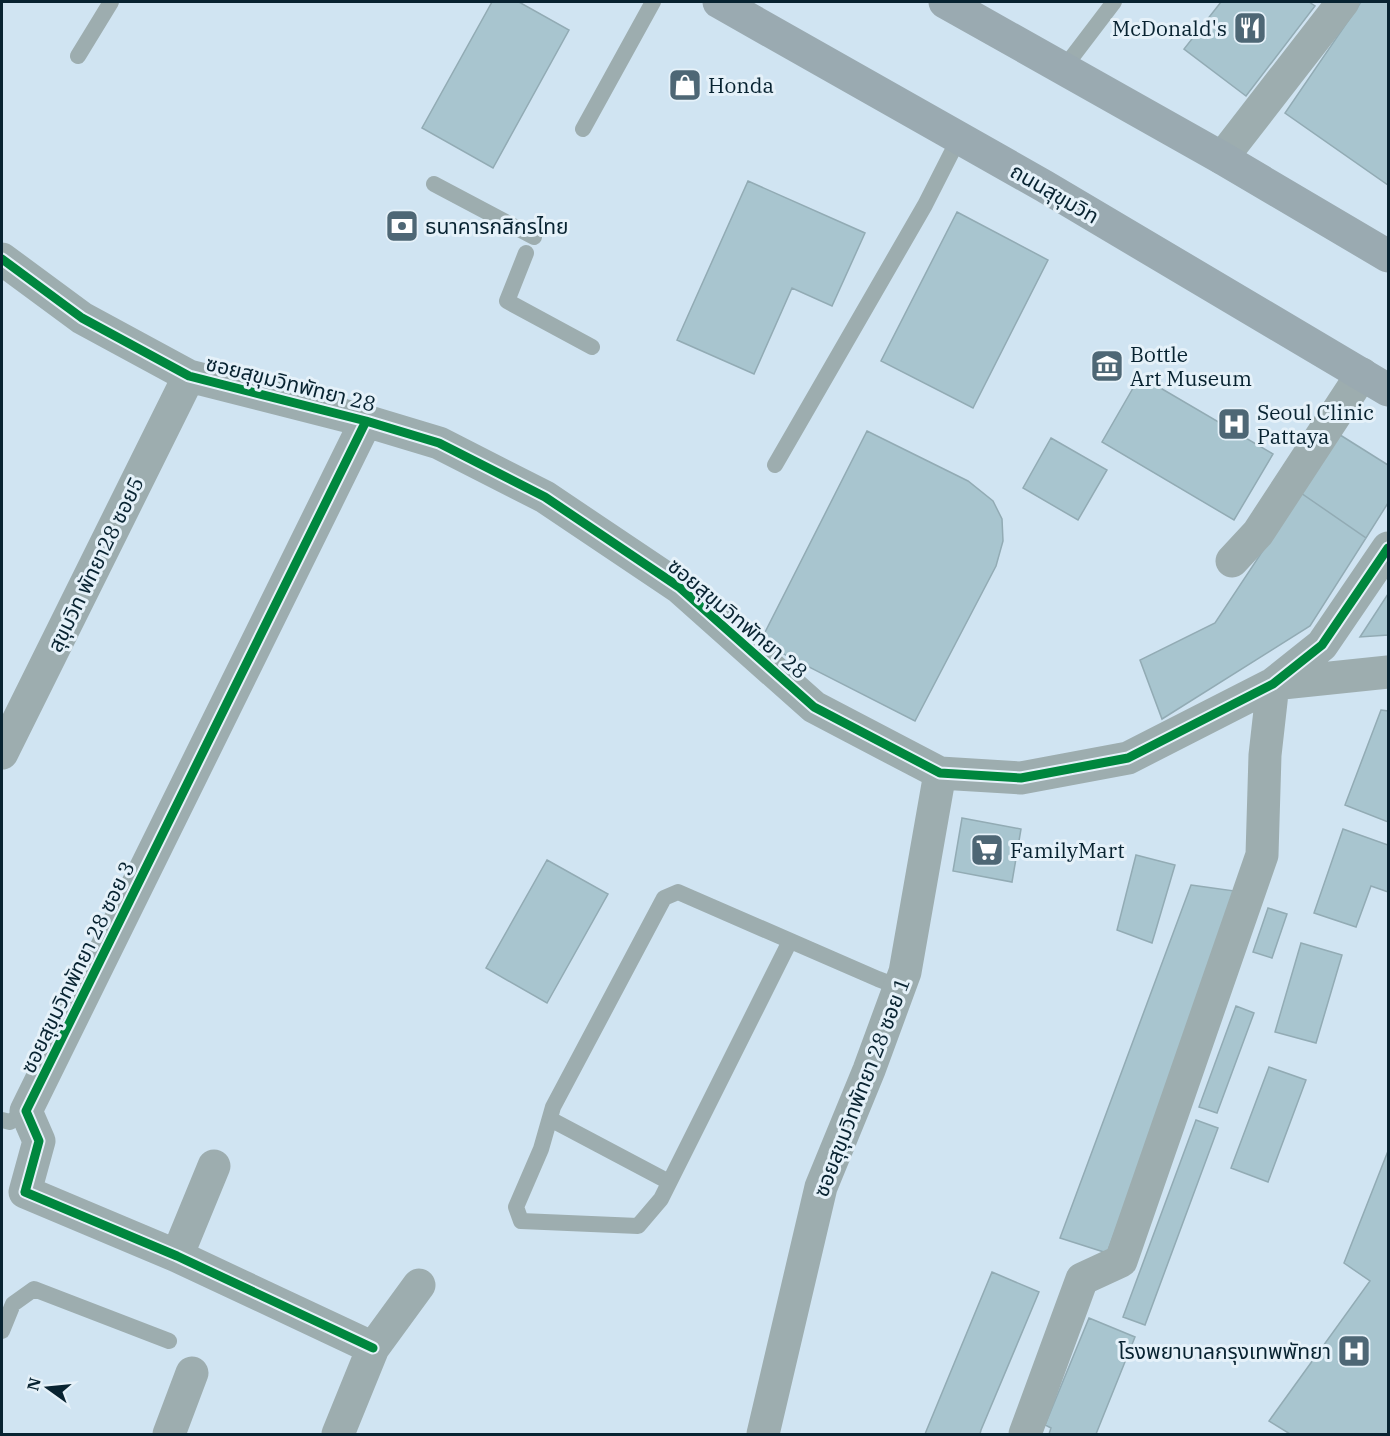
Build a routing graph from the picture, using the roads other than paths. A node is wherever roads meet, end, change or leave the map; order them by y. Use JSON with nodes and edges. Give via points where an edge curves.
{"nodes":[{"id":1,"x":111,"y":2,"type":"edge"},
{"id":2,"x":653,"y":2,"type":"edge"},
{"id":3,"x":719,"y":2,"type":"edge"},
{"id":4,"x":945,"y":2,"type":"edge"},
{"id":5,"x":1114,"y":2,"type":"edge"},
{"id":6,"x":1343,"y":2,"type":"edge"},
{"id":7,"x":78,"y":56,"type":"dead end"},
{"id":8,"x":1063,"y":69,"type":"junction"},
{"id":9,"x":583,"y":129,"type":"dead end"},
{"id":10,"x":959,"y":138,"type":"junction"},
{"id":11,"x":1222,"y":158,"type":"junction"},
{"id":12,"x":434,"y":184,"type":"dead end"},
{"id":13,"x":534,"y":237,"type":"dead end"},
{"id":14,"x":526,"y":253,"type":"dead end"},
{"id":15,"x":1389,"y":256,"type":"edge"},
{"id":16,"x":2,"y":258,"type":"edge"},
{"id":17,"x":592,"y":347,"type":"dead end"},
{"id":18,"x":189,"y":376,"type":"junction"},
{"id":19,"x":1375,"y":382,"type":"edge"},
{"id":20,"x":366,"y":421,"type":"junction"},
{"id":21,"x":775,"y":465,"type":"dead end"},
{"id":22,"x":1389,"y":548,"type":"edge"},
{"id":23,"x":1232,"y":561,"type":"dead end"},
{"id":24,"x":1389,"y":672,"type":"edge"},
{"id":25,"x":1273,"y":684,"type":"junction"},
{"id":26,"x":2,"y":753,"type":"edge"},
{"id":27,"x":940,"y":773,"type":"junction"},
{"id":28,"x":790,"y":941,"type":"junction"},
{"id":29,"x":899,"y":987,"type":"junction"},
{"id":30,"x":14,"y":1115,"type":"edge"},
{"id":31,"x":550,"y":1119,"type":"junction"},
{"id":32,"x":214,"y":1166,"type":"dead end"},
{"id":33,"x":669,"y":1182,"type":"junction"},
{"id":34,"x":177,"y":1256,"type":"junction"},
{"id":35,"x":419,"y":1286,"type":"dead end"},
{"id":36,"x":2,"y":1331,"type":"edge"},
{"id":37,"x":169,"y":1341,"type":"dead end"},
{"id":38,"x":373,"y":1348,"type":"junction"},
{"id":39,"x":192,"y":1373,"type":"dead end"},
{"id":40,"x":169,"y":1434,"type":"edge"},
{"id":41,"x":338,"y":1434,"type":"edge"},
{"id":42,"x":763,"y":1434,"type":"edge"},
{"id":43,"x":1025,"y":1434,"type":"edge"}],
"edges":[{"from":1,"to":7,"type":"lane"},
{"from":2,"to":9,"type":"lane"},
{"from":3,"to":10,"type":"highway","name":"ถนนสุขุมวิท"},
{"from":4,"to":8,"type":"highway"},
{"from":5,"to":8,"type":"lane"},
{"from":6,"to":11,"type":"street"},
{"from":8,"to":11,"type":"highway"},
{"from":10,"to":19,"type":"highway","name":"ถนนสุขุมวิท"},
{"from":10,"to":21,"type":"lane","via":[[925,205]]},
{"from":11,"to":15,"type":"highway"},
{"from":12,"to":13,"type":"lane"},
{"from":14,"to":17,"type":"lane","via":[[507,301]]},
{"from":16,"to":18,"type":"street","name":"ซอยสุขุมวิทพัทยา 28","via":[[82,318]]},
{"from":18,"to":20,"type":"street","name":"ซอยสุขุมวิทพัทยา 28"},
{"from":18,"to":26,"type":"street","name":"สุขุมวิท พัทยา28 ซอย5"},
{"from":19,"to":23,"type":"street"},
{"from":20,"to":27,"type":"street","name":"ซอยสุขุมวิทพัทยา 28","via":[[439,443],[545,497],[679,587],[814,707]]},
{"from":20,"to":30,"type":"street","name":"ซอยสุขุมวิทพัทยา 28 ซอย 3"},
{"from":22,"to":25,"type":"street","name":"ซอยสุขุมวิทพัทยา 28","via":[[1322,645]]},
{"from":24,"to":25,"type":"street"},
{"from":25,"to":27,"type":"street","name":"ซอยสุขุมวิทพัทยา 28","via":[[1128,758],[1022,778]]},
{"from":25,"to":43,"type":"street","via":[[1264,755],[1262,855],[1121,1262],[1082,1280]]},
{"from":27,"to":29,"type":"street","name":"ซอยสุขุมวิทพัทยา 28 ซอย 1","via":[[905,972]]},
{"from":28,"to":29,"type":"lane"},
{"from":28,"to":31,"type":"lane","via":[[678,892],[664,898]]},
{"from":28,"to":33,"type":"lane"},
{"from":29,"to":42,"type":"street","name":"ซอยสุขุมวิทพัทยา 28 ซอย 1","via":[[821,1187]]},
{"from":30,"to":34,"type":"street","name":"ซอยสุขุมวิทพัทยา 28 ซอย 3","via":[[39,1141],[25,1192]]},
{"from":31,"to":33,"type":"lane"},
{"from":31,"to":33,"type":"lane","via":[[516,1207],[521,1221],[638,1226],[661,1199]]},
{"from":32,"to":34,"type":"street"},
{"from":34,"to":38,"type":"street","name":"ซอยสุขุมวิทพัทยา 28 ซอย 3"},
{"from":35,"to":38,"type":"street"},
{"from":36,"to":37,"type":"lane","via":[[13,1304],[34,1289]]},
{"from":38,"to":41,"type":"street"},
{"from":39,"to":40,"type":"street"}]}
